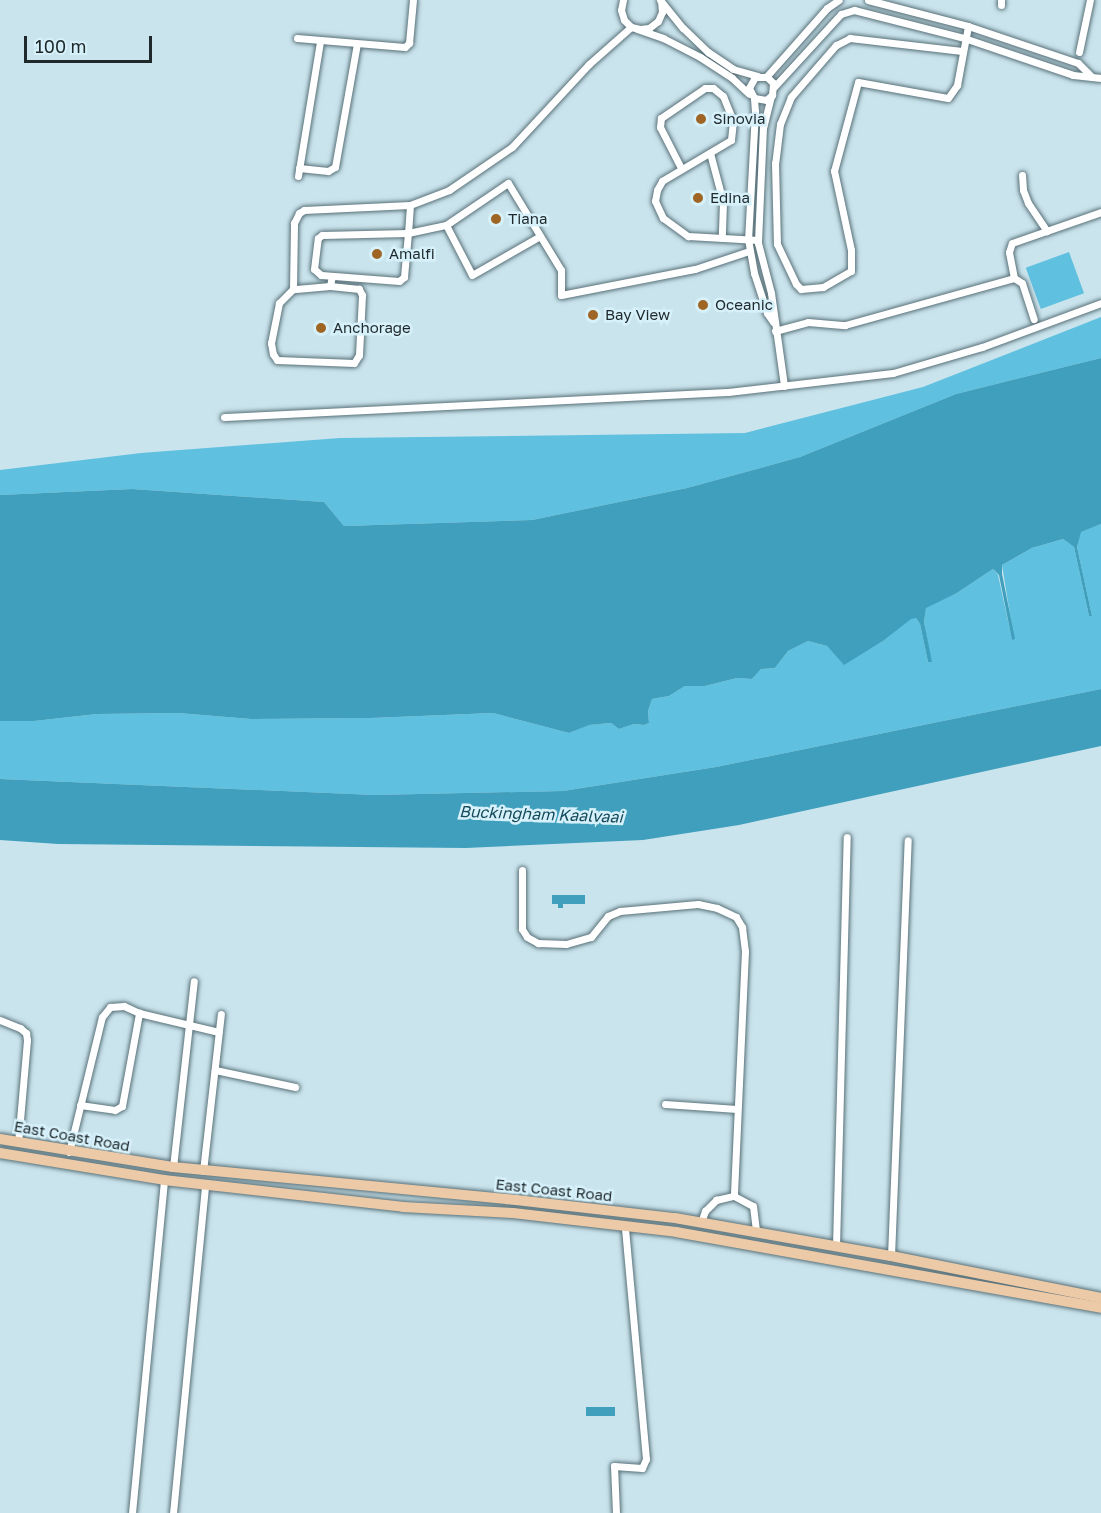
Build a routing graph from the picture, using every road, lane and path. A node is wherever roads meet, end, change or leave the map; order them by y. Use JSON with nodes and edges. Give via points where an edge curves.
{"nodes":[{"id":1,"x":413,"y":0,"type":"edge"},
{"id":2,"x":623,"y":0,"type":"edge"},
{"id":3,"x":660,"y":0,"type":"edge"},
{"id":4,"x":839,"y":0,"type":"edge"},
{"id":5,"x":868,"y":0,"type":"edge"},
{"id":6,"x":1090,"y":0,"type":"edge"},
{"id":7,"x":968,"y":26,"type":"junction"},
{"id":8,"x":634,"y":28,"type":"junction"},
{"id":9,"x":297,"y":38,"type":"dead end"},
{"id":10,"x":964,"y":38,"type":"junction"},
{"id":11,"x":320,"y":41,"type":"junction"},
{"id":12,"x":357,"y":44,"type":"junction"},
{"id":13,"x":792,"y":48,"type":"junction"},
{"id":14,"x":962,"y":51,"type":"junction"},
{"id":15,"x":1078,"y":52,"type":"dead end"},
{"id":16,"x":801,"y":59,"type":"junction"},
{"id":17,"x":763,"y":76,"type":"junction"},
{"id":18,"x":1091,"y":76,"type":"junction"},
{"id":19,"x":1101,"y":78,"type":"edge"},
{"id":20,"x":774,"y":87,"type":"junction"},
{"id":21,"x":771,"y":96,"type":"junction"},
{"id":22,"x":752,"y":97,"type":"junction"},
{"id":23,"x":710,"y":153,"type":"junction"},
{"id":24,"x":299,"y":168,"type":"junction"},
{"id":25,"x":681,"y":168,"type":"junction"},
{"id":26,"x":1022,"y":175,"type":"dead end"},
{"id":27,"x":298,"y":176,"type":"dead end"},
{"id":28,"x":410,"y":206,"type":"junction"},
{"id":29,"x":1101,"y":212,"type":"edge"},
{"id":30,"x":446,"y":225,"type":"junction"},
{"id":31,"x":1047,"y":231,"type":"junction"},
{"id":32,"x":408,"y":233,"type":"junction"},
{"id":33,"x":540,"y":236,"type":"junction"},
{"id":34,"x":722,"y":238,"type":"junction"},
{"id":35,"x":748,"y":239,"type":"junction"},
{"id":36,"x":758,"y":240,"type":"junction"},
{"id":37,"x":749,"y":251,"type":"junction"},
{"id":38,"x":332,"y":276,"type":"junction"},
{"id":39,"x":1014,"y":278,"type":"junction"},
{"id":40,"x":330,"y":286,"type":"junction"},
{"id":41,"x":293,"y":289,"type":"junction"},
{"id":42,"x":1101,"y":303,"type":"edge"},
{"id":43,"x":1034,"y":318,"type":"dead end"},
{"id":44,"x":773,"y":322,"type":"junction"},
{"id":45,"x":775,"y":331,"type":"junction"},
{"id":46,"x":784,"y":386,"type":"junction"},
{"id":47,"x":224,"y":417,"type":"dead end"},
{"id":48,"x":847,"y":837,"type":"dead end"},
{"id":49,"x":908,"y":840,"type":"dead end"},
{"id":50,"x":522,"y":870,"type":"dead end"},
{"id":51,"x":194,"y":981,"type":"dead end"},
{"id":52,"x":139,"y":1013,"type":"junction"},
{"id":53,"x":221,"y":1014,"type":"dead end"},
{"id":54,"x":0,"y":1020,"type":"edge"},
{"id":55,"x":190,"y":1026,"type":"junction"},
{"id":56,"x":219,"y":1032,"type":"junction"},
{"id":57,"x":215,"y":1070,"type":"junction"},
{"id":58,"x":295,"y":1087,"type":"dead end"},
{"id":59,"x":665,"y":1104,"type":"dead end"},
{"id":60,"x":80,"y":1105,"type":"junction"},
{"id":61,"x":737,"y":1108,"type":"junction"},
{"id":62,"x":0,"y":1139,"type":"edge"},
{"id":63,"x":18,"y":1142,"type":"junction"},
{"id":64,"x":69,"y":1152,"type":"junction"},
{"id":65,"x":0,"y":1153,"type":"edge"},
{"id":66,"x":173,"y":1167,"type":"junction"},
{"id":67,"x":204,"y":1171,"type":"junction"},
{"id":68,"x":164,"y":1180,"type":"junction"},
{"id":69,"x":205,"y":1185,"type":"junction"},
{"id":70,"x":734,"y":1196,"type":"junction"},
{"id":71,"x":700,"y":1222,"type":"junction"},
{"id":72,"x":625,"y":1226,"type":"junction"},
{"id":73,"x":756,"y":1232,"type":"junction"},
{"id":74,"x":836,"y":1246,"type":"junction"},
{"id":75,"x":891,"y":1256,"type":"junction"},
{"id":76,"x":1101,"y":1298,"type":"edge"},
{"id":77,"x":1101,"y":1308,"type":"edge"},
{"id":78,"x":132,"y":1513,"type":"edge"},
{"id":79,"x":173,"y":1513,"type":"edge"},
{"id":80,"x":616,"y":1513,"type":"edge"}],
"edges":[{"from":1,"to":12,"type":"street","via":[[409,43]]},
{"from":2,"to":8,"type":"street","via":[[621,14]]},
{"from":3,"to":8,"type":"street","via":[[658,21],[649,28]]},
{"from":3,"to":17,"type":"street","via":[[713,56],[739,71]]},
{"from":4,"to":13,"type":"street"},
{"from":5,"to":7,"type":"street"},
{"from":6,"to":15,"type":"street"},
{"from":7,"to":10,"type":"street"},
{"from":7,"to":18,"type":"street","via":[[1078,63]]},
{"from":8,"to":22,"type":"street","via":[[700,57]]},
{"from":8,"to":28,"type":"street","via":[[589,64],[512,147],[449,190]]},
{"from":9,"to":11,"type":"street"},
{"from":10,"to":14,"type":"street"},
{"from":10,"to":16,"type":"street","via":[[861,10],[847,11]]},
{"from":10,"to":18,"type":"street","via":[[1073,75]]},
{"from":11,"to":12,"type":"street"},
{"from":11,"to":24,"type":"street"},
{"from":12,"to":24,"type":"street","via":[[335,167],[328,171]]},
{"from":13,"to":16,"type":"street"},
{"from":13,"to":17,"type":"street"},
{"from":14,"to":14,"type":"street","via":[[849,38],[836,45],[791,97],[780,124],[775,164],[777,244],[801,289],[824,287],[851,271],[851,250],[834,171],[858,82],[948,98],[957,85]]},
{"from":16,"to":20,"type":"street"},
{"from":17,"to":20,"type":"street"},
{"from":17,"to":22,"type":"street","via":[[750,84]]},
{"from":18,"to":19,"type":"street"},
{"from":20,"to":21,"type":"street"},
{"from":21,"to":22,"type":"street","via":[[762,101]]},
{"from":21,"to":36,"type":"street","via":[[763,127]]},
{"from":22,"to":35,"type":"street"},
{"from":23,"to":25,"type":"street"},
{"from":23,"to":25,"type":"street","via":[[731,140],[733,121],[723,96],[713,88],[705,88],[661,118],[660,127]]},
{"from":23,"to":34,"type":"street","via":[[723,202]]},
{"from":24,"to":27,"type":"street"},
{"from":25,"to":34,"type":"street","via":[[662,181],[657,190],[655,201],[663,218],[688,236]]},
{"from":26,"to":31,"type":"street","via":[[1028,203]]},
{"from":28,"to":32,"type":"street"},
{"from":28,"to":41,"type":"street","via":[[299,213],[294,223]]},
{"from":29,"to":31,"type":"street"},
{"from":30,"to":32,"type":"street"},
{"from":30,"to":33,"type":"street","via":[[472,275]]},
{"from":30,"to":33,"type":"street","via":[[508,183]]},
{"from":31,"to":39,"type":"street","via":[[1012,243],[1009,252]]},
{"from":32,"to":38,"type":"street","via":[[402,279]]},
{"from":32,"to":38,"type":"street","via":[[321,235],[314,269]]},
{"from":33,"to":37,"type":"street","via":[[561,270],[561,295],[695,269]]},
{"from":34,"to":35,"type":"street"},
{"from":35,"to":36,"type":"street"},
{"from":35,"to":37,"type":"street"},
{"from":36,"to":44,"type":"street","via":[[771,293]]},
{"from":37,"to":44,"type":"street","via":[[767,314]]},
{"from":38,"to":40,"type":"street"},
{"from":39,"to":43,"type":"street","via":[[1022,283]]},
{"from":39,"to":45,"type":"street","via":[[845,325],[808,322]]},
{"from":40,"to":41,"type":"street"},
{"from":40,"to":41,"type":"street","via":[[359,289],[362,295],[359,356],[354,363],[277,360],[271,343],[274,320],[279,303]]},
{"from":42,"to":46,"type":"street","via":[[982,347],[893,373]]},
{"from":44,"to":45,"type":"street"},
{"from":45,"to":46,"type":"street"},
{"from":46,"to":47,"type":"street"},
{"from":48,"to":74,"type":"street"},
{"from":49,"to":75,"type":"street"},
{"from":50,"to":61,"type":"street","via":[[522,929],[538,943],[584,940],[598,931],[608,916],[620,911],[698,904],[736,917],[742,927],[745,951]]},
{"from":51,"to":55,"type":"street"},
{"from":52,"to":55,"type":"street"},
{"from":52,"to":60,"type":"street","via":[[115,1005],[105,1012]]},
{"from":52,"to":60,"type":"street","via":[[122,1106],[115,1110]]},
{"from":53,"to":56,"type":"street"},
{"from":54,"to":63,"type":"street","via":[[26,1033]]},
{"from":55,"to":56,"type":"street"},
{"from":55,"to":66,"type":"street"},
{"from":56,"to":57,"type":"street"},
{"from":57,"to":58,"type":"street"},
{"from":57,"to":67,"type":"street"},
{"from":59,"to":61,"type":"street"},
{"from":60,"to":64,"type":"street"},
{"from":61,"to":70,"type":"street"},
{"from":62,"to":63,"type":"main road","name":"East Coast Road"},
{"from":63,"to":64,"type":"main road","name":"East Coast Road"},
{"from":64,"to":66,"type":"main road","name":"East Coast Road"},
{"from":65,"to":68,"type":"main road","name":"East Coast Road"},
{"from":66,"to":67,"type":"main road","name":"East Coast Road"},
{"from":67,"to":71,"type":"main road","name":"East Coast Road","via":[[516,1200]]},
{"from":68,"to":69,"type":"main road","name":"East Coast Road"},
{"from":68,"to":78,"type":"street"},
{"from":69,"to":72,"type":"main road","name":"East Coast Road"},
{"from":69,"to":79,"type":"street"},
{"from":70,"to":71,"type":"street","via":[[716,1200]]},
{"from":70,"to":73,"type":"street","via":[[753,1206]]},
{"from":71,"to":73,"type":"main road","name":"East Coast Road"},
{"from":72,"to":77,"type":"main road","name":"East Coast Road","via":[[697,1235]]},
{"from":72,"to":80,"type":"street","via":[[646,1460],[642,1468],[614,1466]]},
{"from":73,"to":74,"type":"main road","name":"East Coast Road"},
{"from":74,"to":75,"type":"main road","name":"East Coast Road"},
{"from":75,"to":76,"type":"main road","name":"East Coast Road"}]}
